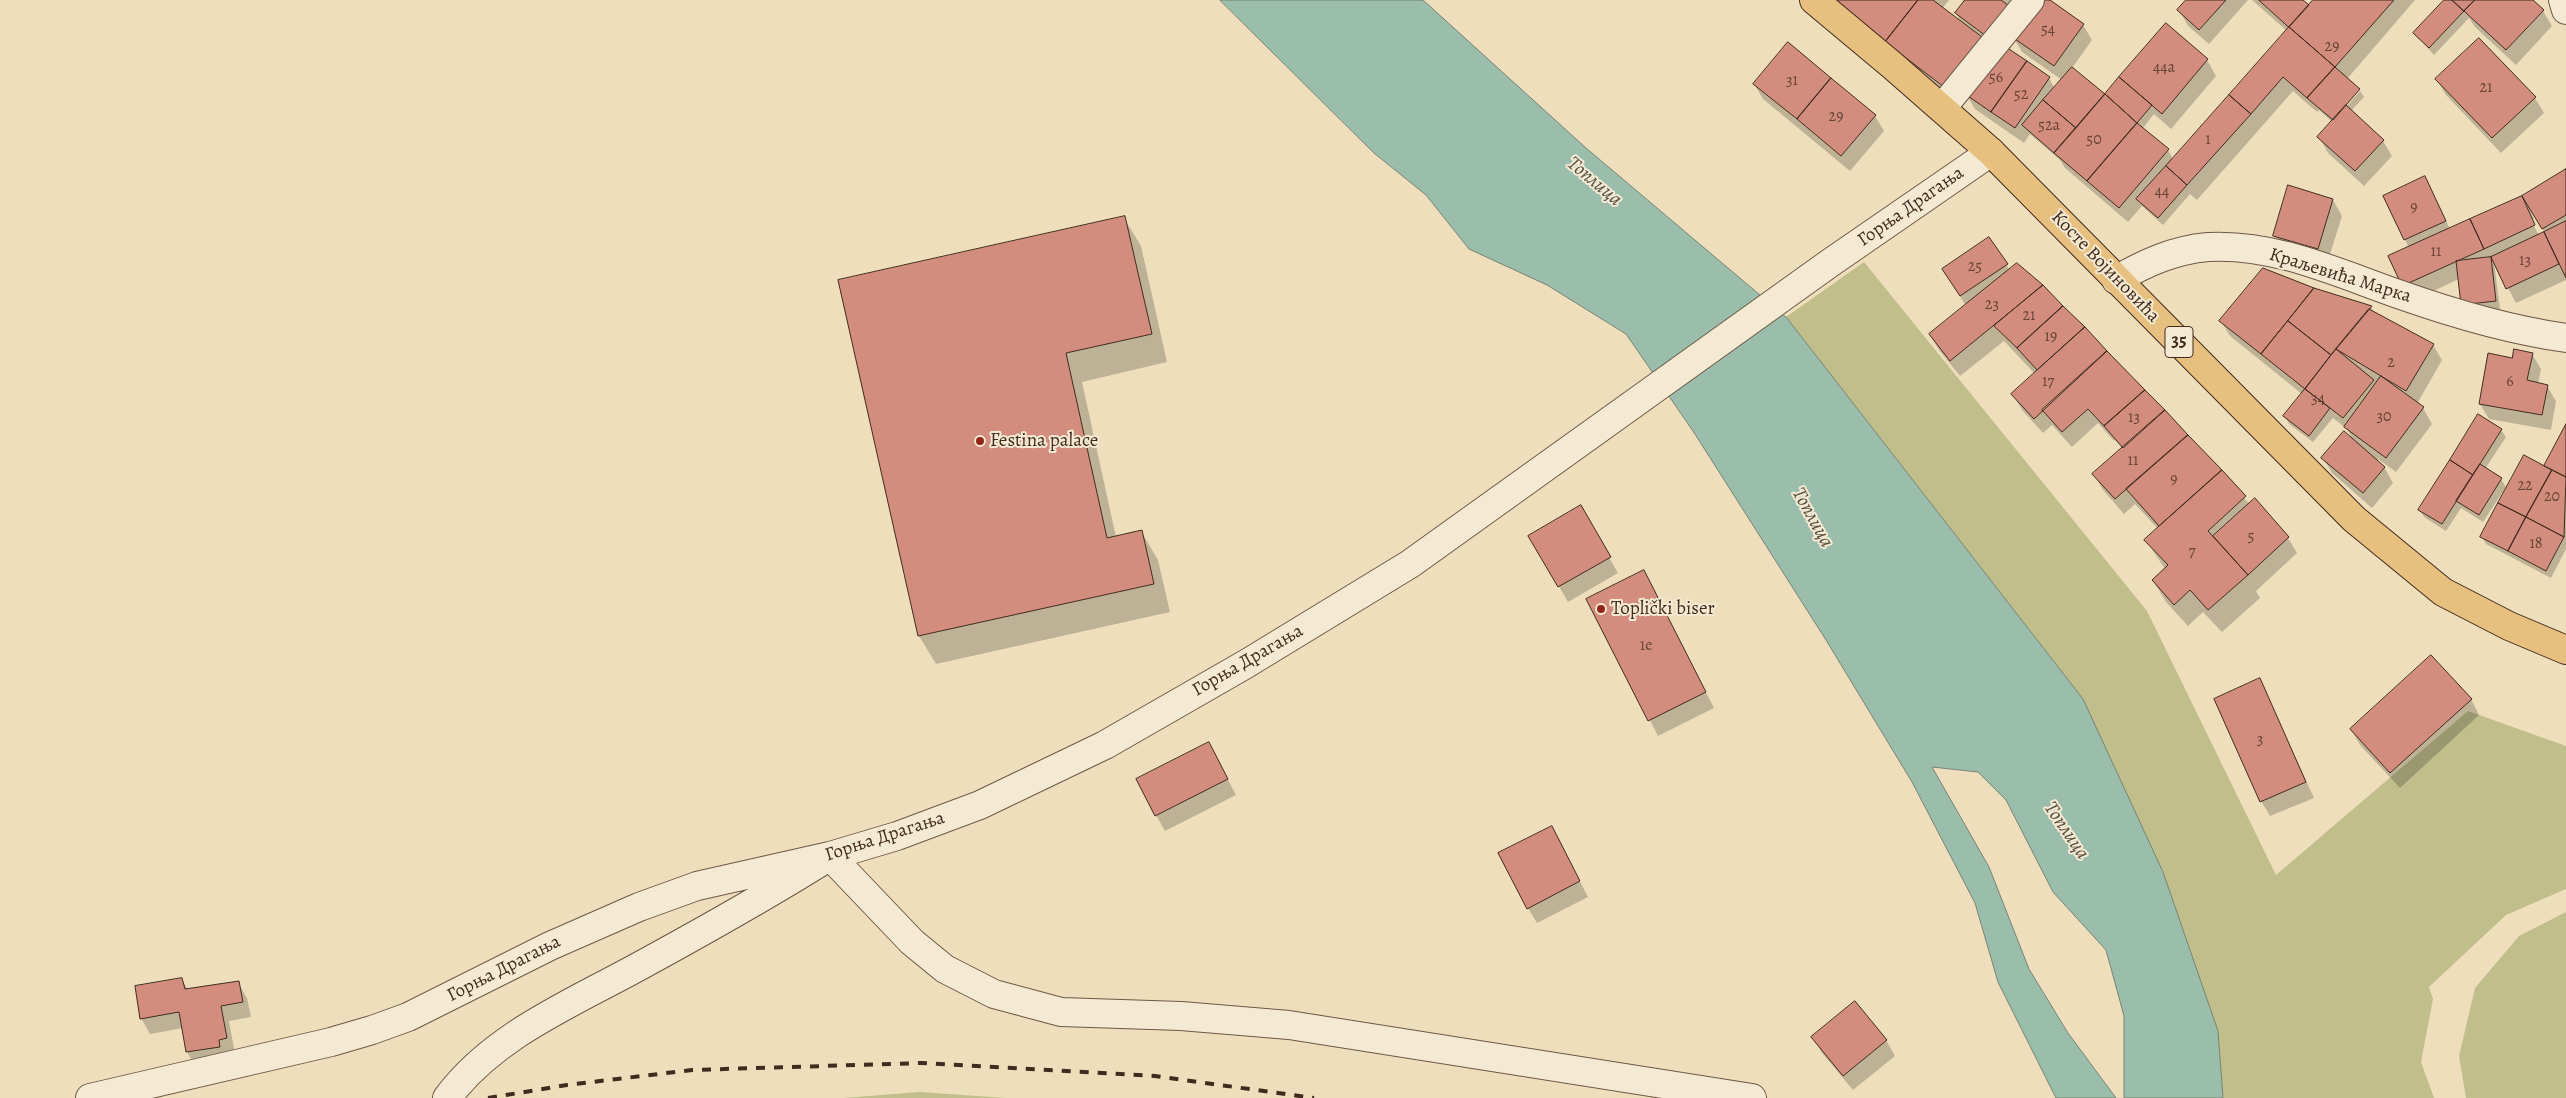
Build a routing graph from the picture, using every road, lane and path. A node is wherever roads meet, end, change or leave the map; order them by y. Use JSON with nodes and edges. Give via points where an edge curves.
{"nodes":[{"id":1,"x":1814,"y":0,"type":"edge"},
{"id":2,"x":2030,"y":0,"type":"edge"},
{"id":3,"x":2563,"y":0,"type":"edge"},
{"id":4,"x":2566,"y":10,"type":"edge"},
{"id":5,"x":1942,"y":108,"type":"junction"},
{"id":6,"x":1991,"y":152,"type":"junction"},
{"id":7,"x":2116,"y":280,"type":"junction"},
{"id":8,"x":2566,"y":338,"type":"edge"},
{"id":9,"x":2566,"y":650,"type":"edge"},
{"id":10,"x":830,"y":856,"type":"junction"},
{"id":11,"x":90,"y":1098,"type":"edge"},
{"id":12,"x":447,"y":1098,"type":"edge"},
{"id":13,"x":1752,"y":1098,"type":"edge"}],
"edges":[{"from":1,"to":5,"type":"main road","name":"Косте Војиновића","number":"35"},
{"from":2,"to":5,"type":"street"},
{"from":3,"to":4,"type":"street"},
{"from":5,"to":6,"type":"main road","name":"Косте Војиновића","number":"35"},
{"from":6,"to":7,"type":"main road","name":"Косте Војиновића","number":"35"},
{"from":6,"to":10,"type":"street","name":"Горња Драгања","via":[[1830,263],[1410,564],[1246,664],[1105,745],[980,805],[897,836]]},
{"from":7,"to":8,"type":"street","name":"Краљевића Марка","via":[[2146,262],[2208,247],[2276,253],[2478,319]]},
{"from":7,"to":9,"type":"main road","name":"Косте Војиновића","number":"35","via":[[2354,520],[2413,569],[2443,592],[2473,608]]},
{"from":10,"to":11,"type":"street","name":"Горња Драгања","via":[[697,886],[640,906],[550,946],[408,1017],[372,1030]]},
{"from":10,"to":12,"type":"street","via":[[760,900],[532,1024],[485,1057]]},
{"from":10,"to":13,"type":"street","via":[[912,942],[945,968],[994,994],[1061,1012],[1181,1016],[1289,1025]]}]}
